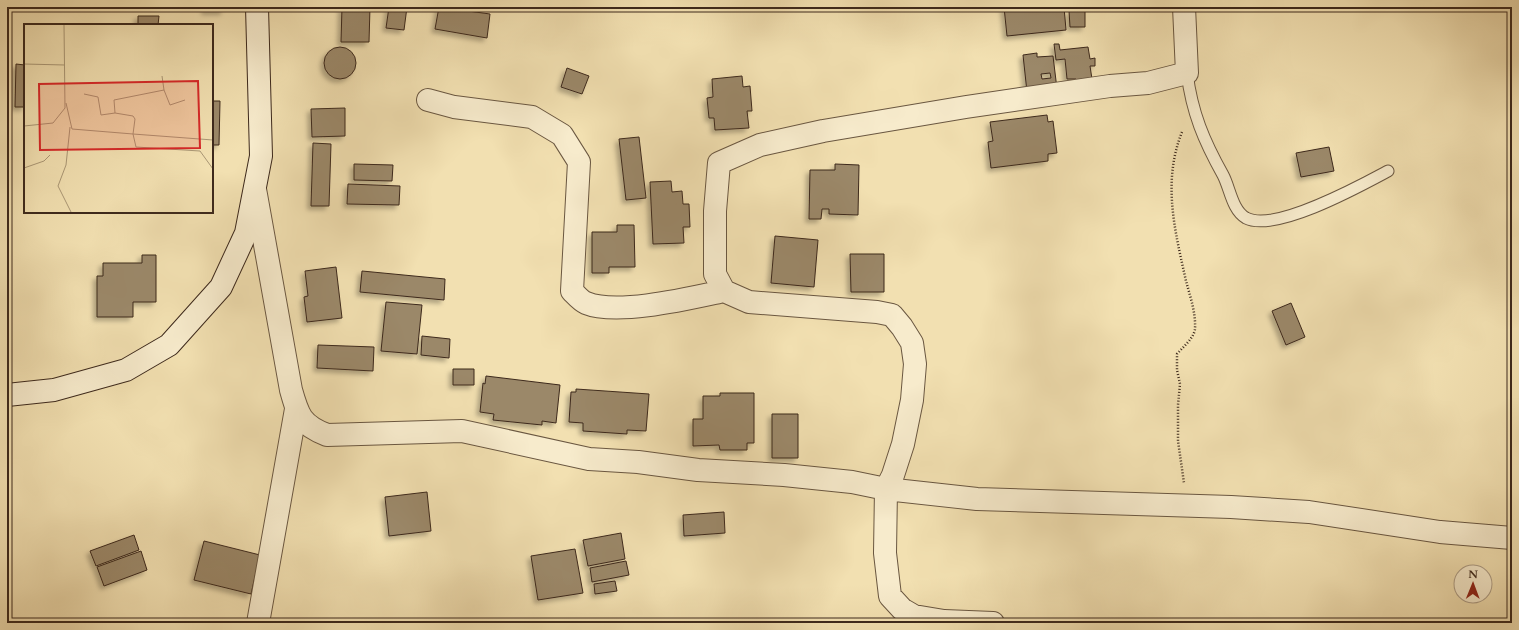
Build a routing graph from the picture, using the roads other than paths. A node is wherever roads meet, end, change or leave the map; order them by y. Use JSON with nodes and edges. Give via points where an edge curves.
{"nodes":[{"id":1,"x":257,"y":7,"type":"edge"},
{"id":2,"x":1184,"y":7,"type":"edge"},
{"id":3,"x":1187,"y":73,"type":"junction"},
{"id":4,"x":428,"y":100,"type":"dead end"},
{"id":5,"x":1388,"y":171,"type":"dead end"},
{"id":6,"x":254,"y":188,"type":"junction"},
{"id":7,"x":724,"y":291,"type":"junction"},
{"id":8,"x":7,"y":395,"type":"edge"},
{"id":9,"x":296,"y":409,"type":"junction"},
{"id":10,"x":886,"y":489,"type":"junction"},
{"id":11,"x":1512,"y":538,"type":"edge"},
{"id":12,"x":258,"y":623,"type":"edge"},
{"id":13,"x":993,"y":623,"type":"edge"}],
"edges":[{"from":1,"to":6,"type":"street","via":[[261,156]]},
{"from":2,"to":3,"type":"street"},
{"from":3,"to":5,"type":"lane","via":[[1190,98],[1203,137],[1232,198],[1246,218],[1260,221],[1290,216],[1339,197]]},
{"from":3,"to":7,"type":"street","via":[[1148,83],[966,107],[823,131],[760,145],[718,163],[714,211],[715,274]]},
{"from":4,"to":7,"type":"street","via":[[454,107],[532,117],[562,135],[579,162],[572,291],[585,303],[611,307],[663,304]]},
{"from":6,"to":8,"type":"street","via":[[246,233],[221,287],[168,345],[126,370],[54,390]]},
{"from":6,"to":9,"type":"street"},
{"from":7,"to":10,"type":"street","via":[[749,302],[892,315],[902,327],[912,343],[915,364],[912,400],[893,475]]},
{"from":9,"to":10,"type":"street","via":[[310,428],[327,435],[462,431],[589,459],[719,472],[784,475],[852,482]]},
{"from":9,"to":12,"type":"street"},
{"from":10,"to":11,"type":"street","via":[[977,499],[1309,512],[1440,532]]},
{"from":10,"to":13,"type":"street","via":[[885,552],[890,596],[902,609],[914,616],[944,621]]}]}
